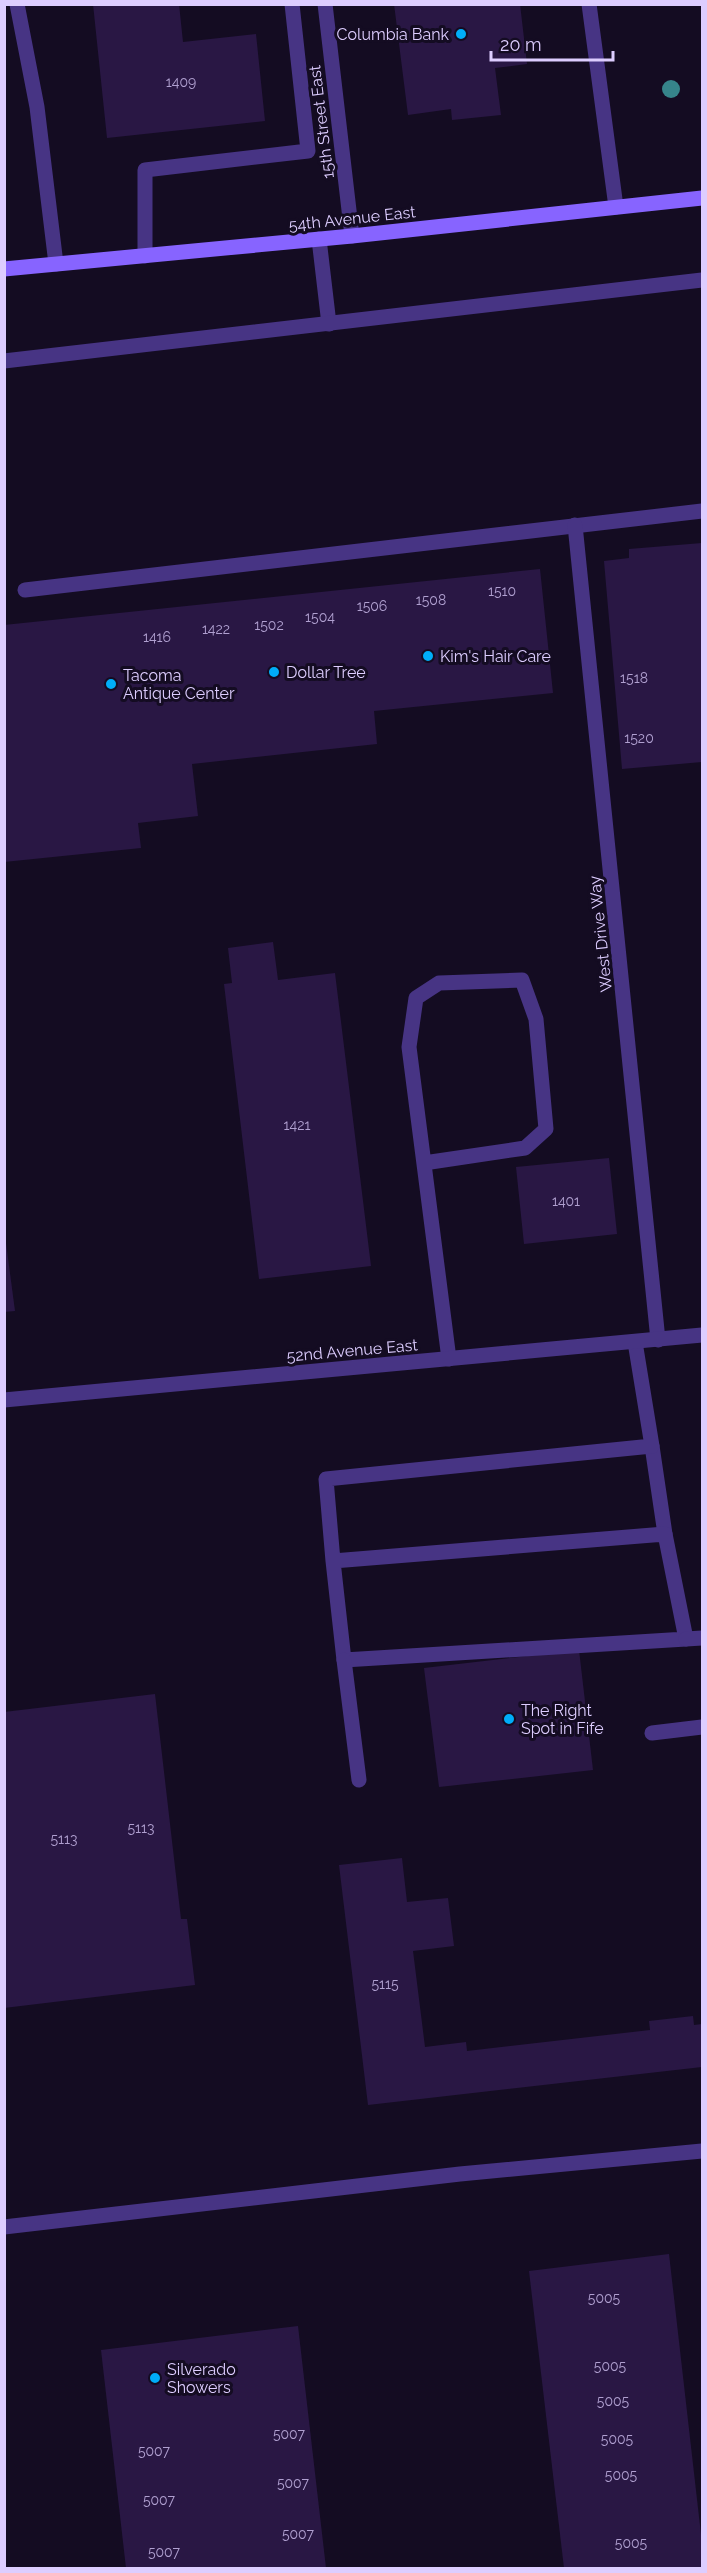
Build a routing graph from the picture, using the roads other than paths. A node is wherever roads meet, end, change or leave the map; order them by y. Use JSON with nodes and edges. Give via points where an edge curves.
{"nodes":[{"id":1,"x":17,"y":4,"type":"edge"},
{"id":2,"x":292,"y":4,"type":"edge"},
{"id":3,"x":325,"y":4,"type":"edge"},
{"id":4,"x":590,"y":4,"type":"edge"},
{"id":5,"x":702,"y":198,"type":"edge"},
{"id":6,"x":616,"y":207,"type":"junction"},
{"id":7,"x":352,"y":236,"type":"junction"},
{"id":8,"x":319,"y":239,"type":"junction"},
{"id":9,"x":145,"y":256,"type":"junction"},
{"id":10,"x":56,"y":264,"type":"junction"},
{"id":11,"x":4,"y":269,"type":"edge"},
{"id":12,"x":702,"y":280,"type":"edge"},
{"id":13,"x":329,"y":324,"type":"junction"},
{"id":14,"x":4,"y":362,"type":"edge"},
{"id":15,"x":702,"y":511,"type":"edge"},
{"id":16,"x":575,"y":525,"type":"junction"},
{"id":17,"x":25,"y":590,"type":"dead end"},
{"id":18,"x":424,"y":1163,"type":"junction"},
{"id":19,"x":702,"y":1335,"type":"edge"},
{"id":20,"x":658,"y":1340,"type":"junction"},
{"id":21,"x":635,"y":1342,"type":"junction"},
{"id":22,"x":449,"y":1359,"type":"junction"},
{"id":23,"x":4,"y":1400,"type":"edge"},
{"id":24,"x":651,"y":1446,"type":"junction"},
{"id":25,"x":665,"y":1534,"type":"junction"},
{"id":26,"x":333,"y":1562,"type":"junction"},
{"id":27,"x":702,"y":1638,"type":"edge"},
{"id":28,"x":686,"y":1639,"type":"junction"},
{"id":29,"x":344,"y":1660,"type":"junction"},
{"id":30,"x":702,"y":1727,"type":"edge"},
{"id":31,"x":652,"y":1733,"type":"dead end"},
{"id":32,"x":359,"y":1780,"type":"dead end"},
{"id":33,"x":702,"y":2151,"type":"edge"},
{"id":34,"x":4,"y":2227,"type":"edge"}],
"edges":[{"from":1,"to":10,"type":"street","via":[[37,107]]},
{"from":2,"to":9,"type":"street","via":[[308,151],[145,170]]},
{"from":3,"to":7,"type":"street","name":"15th Street East"},
{"from":4,"to":6,"type":"street"},
{"from":5,"to":6,"type":"main road","name":"54th Avenue East"},
{"from":6,"to":7,"type":"main road","name":"54th Avenue East"},
{"from":7,"to":8,"type":"main road","name":"54th Avenue East"},
{"from":8,"to":9,"type":"main road","name":"54th Avenue East"},
{"from":8,"to":13,"type":"street"},
{"from":9,"to":10,"type":"main road","name":"54th Avenue East"},
{"from":10,"to":11,"type":"main road","name":"54th Avenue East"},
{"from":12,"to":13,"type":"street"},
{"from":13,"to":14,"type":"street"},
{"from":15,"to":16,"type":"street"},
{"from":16,"to":17,"type":"street"},
{"from":16,"to":20,"type":"street","name":"West Drive Way"},
{"from":18,"to":18,"type":"street","via":[[410,1047],[416,998],[439,982],[522,980],[536,1019],[546,1129],[525,1148]]},
{"from":18,"to":22,"type":"street"},
{"from":19,"to":20,"type":"street","name":"52nd Avenue East"},
{"from":20,"to":21,"type":"street","name":"52nd Avenue East"},
{"from":21,"to":22,"type":"street","name":"52nd Avenue East"},
{"from":21,"to":24,"type":"street"},
{"from":22,"to":23,"type":"street","name":"52nd Avenue East"},
{"from":24,"to":25,"type":"street"},
{"from":24,"to":26,"type":"street","via":[[326,1479]]},
{"from":25,"to":26,"type":"street"},
{"from":25,"to":28,"type":"street"},
{"from":26,"to":29,"type":"street"},
{"from":27,"to":28,"type":"street"},
{"from":28,"to":29,"type":"street"},
{"from":29,"to":32,"type":"street"},
{"from":30,"to":31,"type":"street"},
{"from":33,"to":34,"type":"street","via":[[460,2174]]}]}
